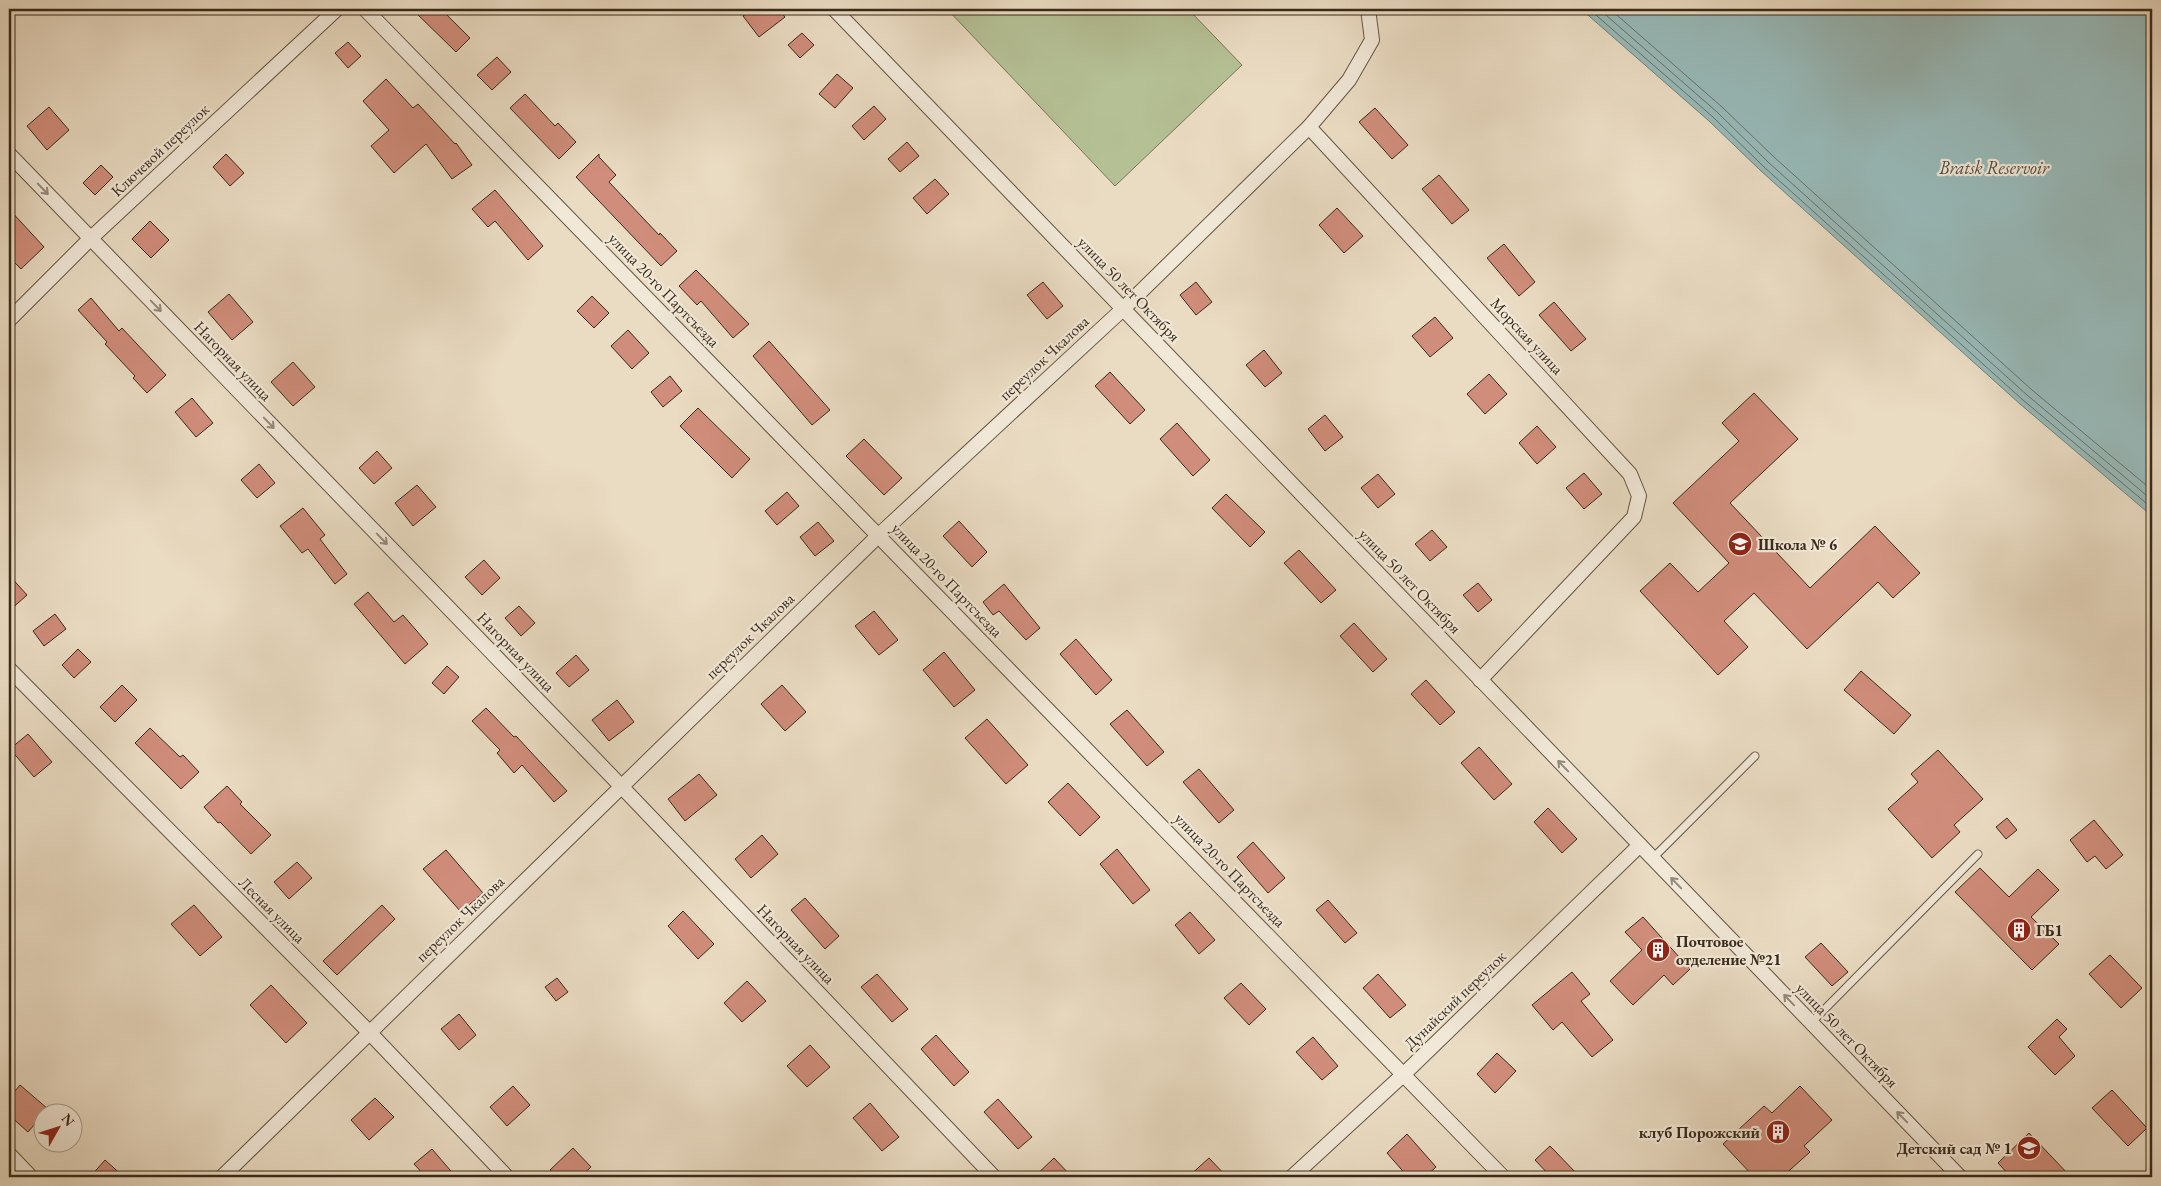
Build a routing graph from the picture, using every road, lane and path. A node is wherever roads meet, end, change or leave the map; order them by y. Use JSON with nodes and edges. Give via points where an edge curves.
{"nodes":[{"id":1,"x":337,"y":9,"type":"edge"},
{"id":2,"x":365,"y":9,"type":"edge"},
{"id":3,"x":834,"y":9,"type":"edge"},
{"id":4,"x":1368,"y":9,"type":"edge"},
{"id":5,"x":1309,"y":127,"type":"junction"},
{"id":6,"x":9,"y":154,"type":"edge"},
{"id":7,"x":90,"y":239,"type":"junction"},
{"id":8,"x":1124,"y":308,"type":"junction"},
{"id":9,"x":9,"y":320,"type":"edge"},
{"id":10,"x":879,"y":535,"type":"junction"},
{"id":11,"x":9,"y":670,"type":"edge"},
{"id":12,"x":1480,"y":680,"type":"junction"},
{"id":13,"x":1755,"y":756,"type":"dead end"},
{"id":14,"x":621,"y":786,"type":"junction"},
{"id":15,"x":1640,"y":845,"type":"junction"},
{"id":16,"x":1978,"y":854,"type":"dead end"},
{"id":17,"x":1652,"y":858,"type":"junction"},
{"id":18,"x":1811,"y":1023,"type":"junction"},
{"id":19,"x":369,"y":1032,"type":"junction"},
{"id":20,"x":1404,"y":1074,"type":"junction"},
{"id":21,"x":9,"y":1154,"type":"edge"},
{"id":22,"x":31,"y":1177,"type":"edge"},
{"id":23,"x":222,"y":1177,"type":"edge"},
{"id":24,"x":508,"y":1177,"type":"edge"},
{"id":25,"x":994,"y":1177,"type":"edge"},
{"id":26,"x":1292,"y":1177,"type":"edge"},
{"id":27,"x":1503,"y":1177,"type":"edge"},
{"id":28,"x":1960,"y":1177,"type":"edge"}],
"edges":[{"from":1,"to":7,"type":"street","name":"Ключевой переулок"},
{"from":2,"to":10,"type":"street","name":"улица 20-го Партсъезда"},
{"from":3,"to":8,"type":"street","name":"улица 50 лет Октября"},
{"from":4,"to":5,"type":"street","via":[[1372,40],[1349,80]]},
{"from":5,"to":8,"type":"street","name":"переулок Чкалова"},
{"from":5,"to":12,"type":"street","name":"Морская улица","via":[[1630,474],[1639,496],[1634,517]]},
{"from":6,"to":7,"type":"street","name":"Нагорная улица","one_way":true},
{"from":7,"to":9,"type":"street","name":"Ключевой переулок"},
{"from":7,"to":14,"type":"street","name":"Нагорная улица","one_way":true},
{"from":8,"to":10,"type":"street","name":"переулок Чкалова"},
{"from":8,"to":12,"type":"street","name":"улица 50 лет Октября"},
{"from":10,"to":14,"type":"street","name":"переулок Чкалова"},
{"from":10,"to":20,"type":"street","name":"улица 20-го Партсъезда"},
{"from":11,"to":19,"type":"street","name":"Лесная улица"},
{"from":15,"to":12,"type":"street","name":"улица 50 лет Октября","one_way":true},
{"from":13,"to":17,"type":"lane"},
{"from":14,"to":19,"type":"street","name":"переулок Чкалова"},
{"from":14,"to":25,"type":"street","name":"Нагорная улица"},
{"from":15,"to":17,"type":"street","name":"улица 50 лет Октября"},
{"from":15,"to":20,"type":"street","name":"Дунайский переулок"},
{"from":16,"to":18,"type":"lane"},
{"from":18,"to":17,"type":"street","name":"улица 50 лет Октября","one_way":true},
{"from":28,"to":18,"type":"street","name":"улица 50 лет Октября","one_way":true},
{"from":19,"to":23,"type":"street","name":"переулок Чкалова"},
{"from":19,"to":24,"type":"street","name":"Лесная улица"},
{"from":20,"to":26,"type":"street","name":"Дунайский переулок"},
{"from":20,"to":27,"type":"street","name":"улица 20-го Партсъезда"},
{"from":21,"to":22,"type":"street"}]}
